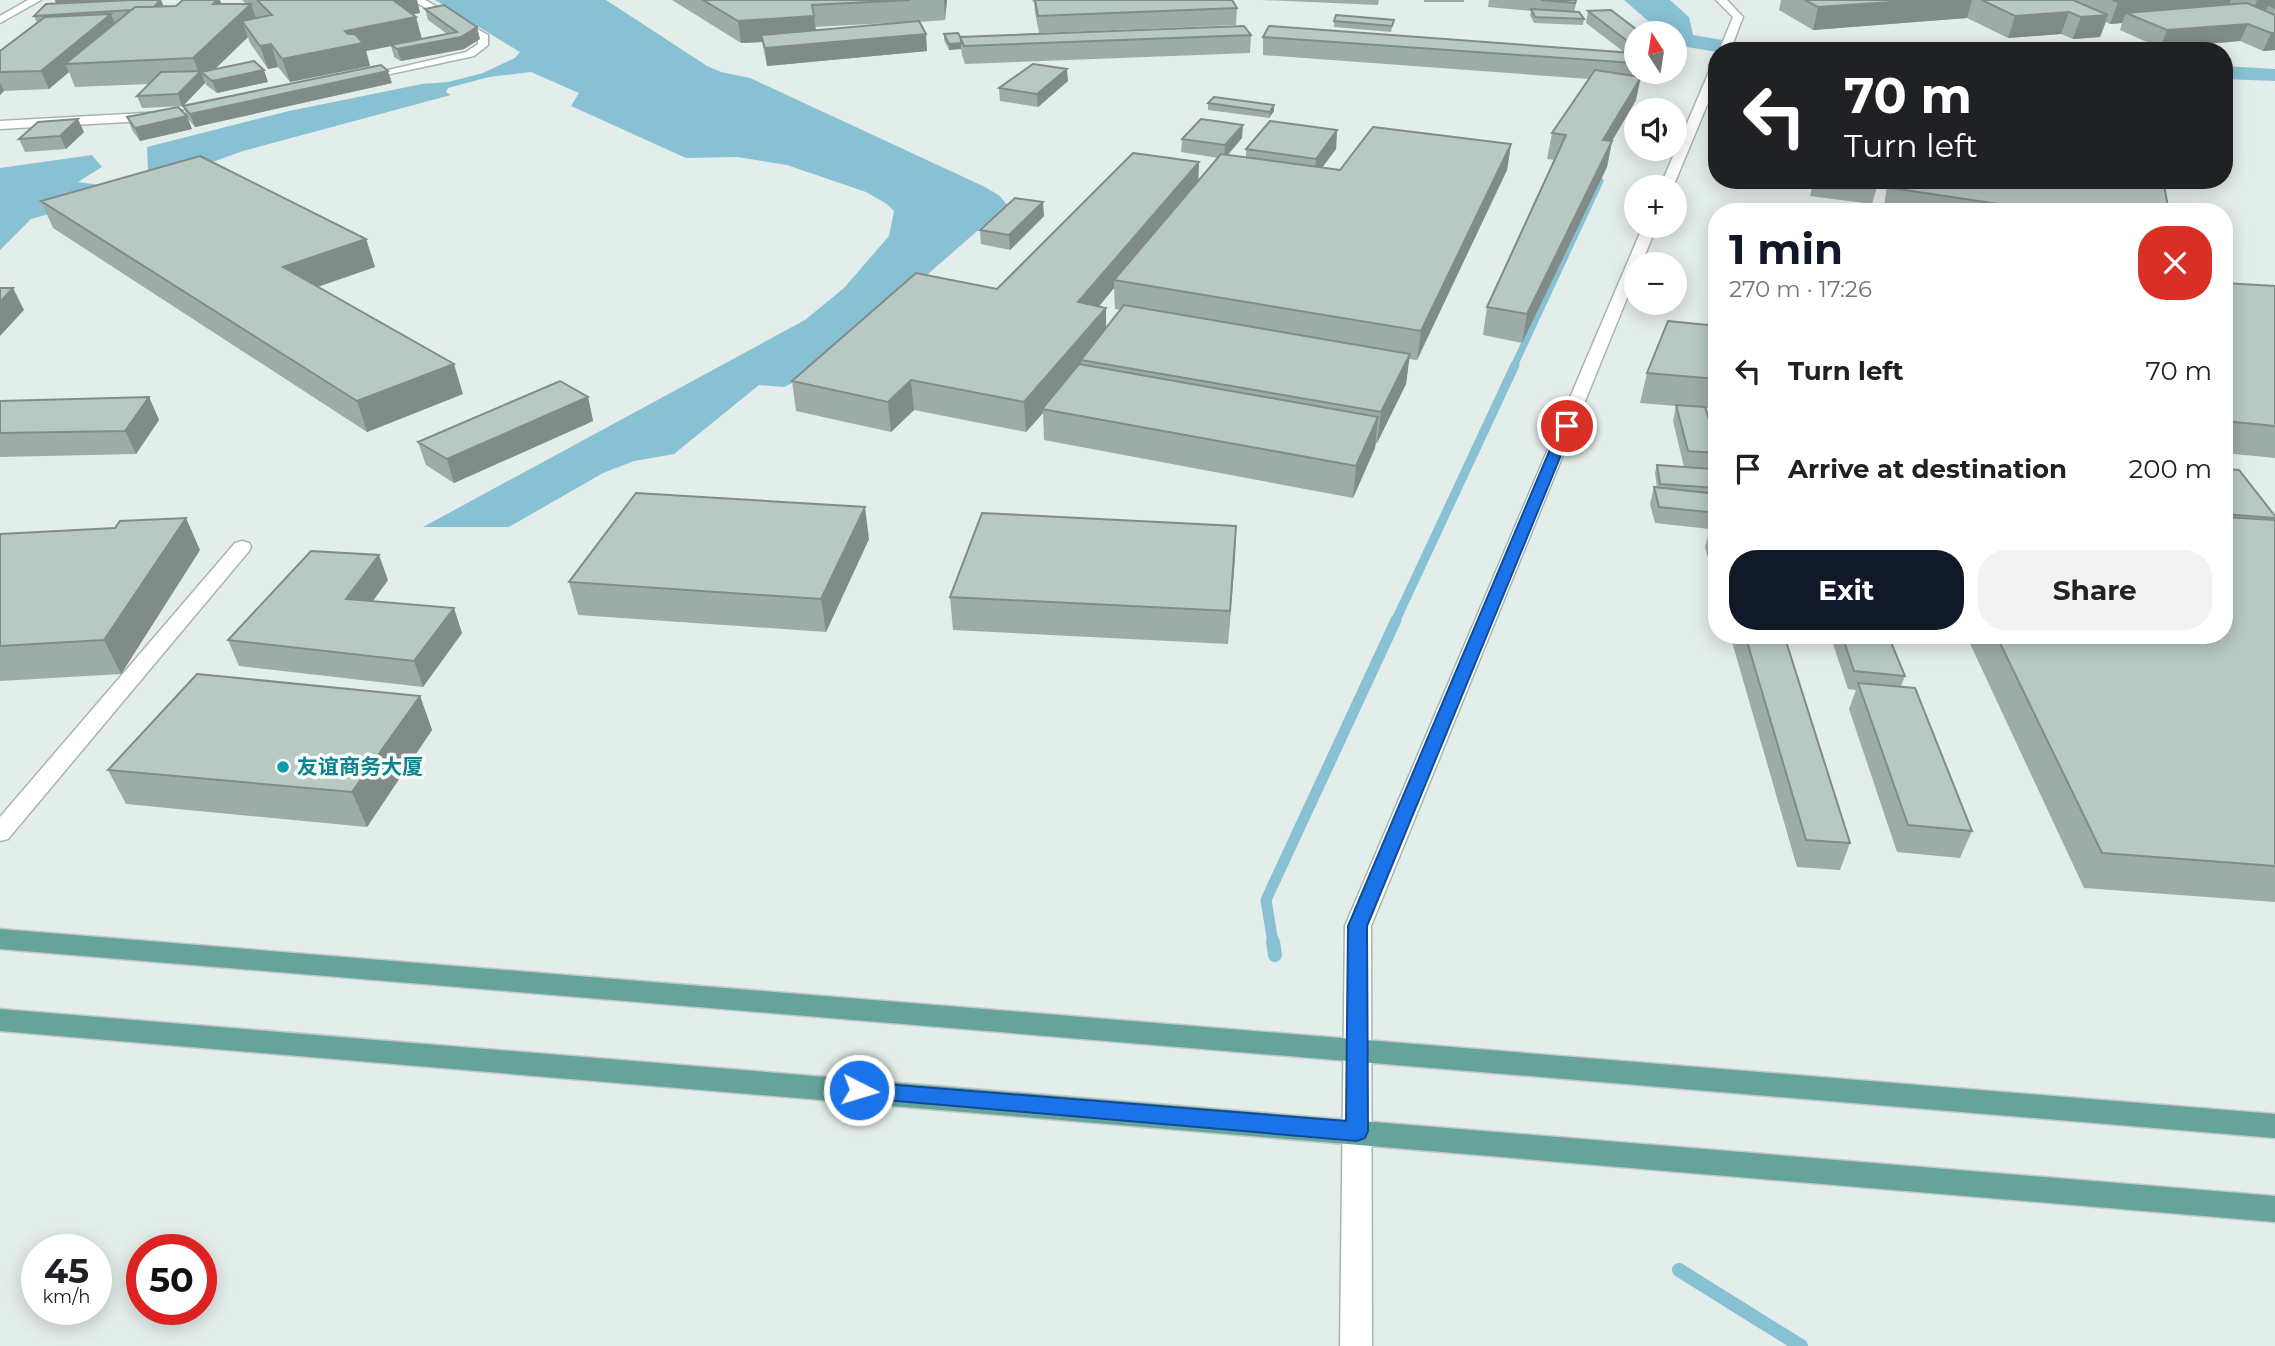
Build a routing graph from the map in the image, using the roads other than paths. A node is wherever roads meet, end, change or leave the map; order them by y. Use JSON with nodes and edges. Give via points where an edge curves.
{"nodes":[{"id":1,"x":36,"y":0,"type":"edge"},
{"id":2,"x":416,"y":0,"type":"edge"},
{"id":3,"x":1721,"y":0,"type":"edge"},
{"id":4,"x":0,"y":20,"type":"edge"},
{"id":5,"x":1728,"y":42,"type":"edge"},
{"id":6,"x":352,"y":81,"type":"edge"},
{"id":7,"x":1708,"y":89,"type":"edge"},
{"id":8,"x":232,"y":107,"type":"edge"},
{"id":9,"x":0,"y":125,"type":"edge"},
{"id":10,"x":1672,"y":175,"type":"edge"},
{"id":11,"x":1645,"y":238,"type":"edge"},
{"id":12,"x":242,"y":547,"type":"dead end"},
{"id":13,"x":0,"y":833,"type":"edge"},
{"id":14,"x":0,"y":939,"type":"edge"},
{"id":15,"x":0,"y":1020,"type":"edge"},
{"id":16,"x":1357,"y":1050,"type":"junction"},
{"id":17,"x":2275,"y":1126,"type":"edge"},
{"id":18,"x":1357,"y":1131,"type":"junction"},
{"id":19,"x":2275,"y":1209,"type":"edge"},
{"id":20,"x":1356,"y":1346,"type":"edge"}],
"edges":[{"from":1,"to":4,"type":"street"},
{"from":2,"to":6,"type":"street","via":[[484,37],[483,45],[470,54]]},
{"from":3,"to":5,"type":"street","via":[[1738,18]]},
{"from":7,"to":10,"type":"street"},
{"from":8,"to":9,"type":"street","via":[[181,115]]},
{"from":11,"to":16,"type":"street","via":[[1358,926]]},
{"from":12,"to":13,"type":"street"},
{"from":14,"to":16,"type":"main road"},
{"from":15,"to":18,"type":"main road"},
{"from":16,"to":17,"type":"main road"},
{"from":16,"to":18,"type":"street"},
{"from":18,"to":19,"type":"main road"},
{"from":18,"to":20,"type":"street"}]}
